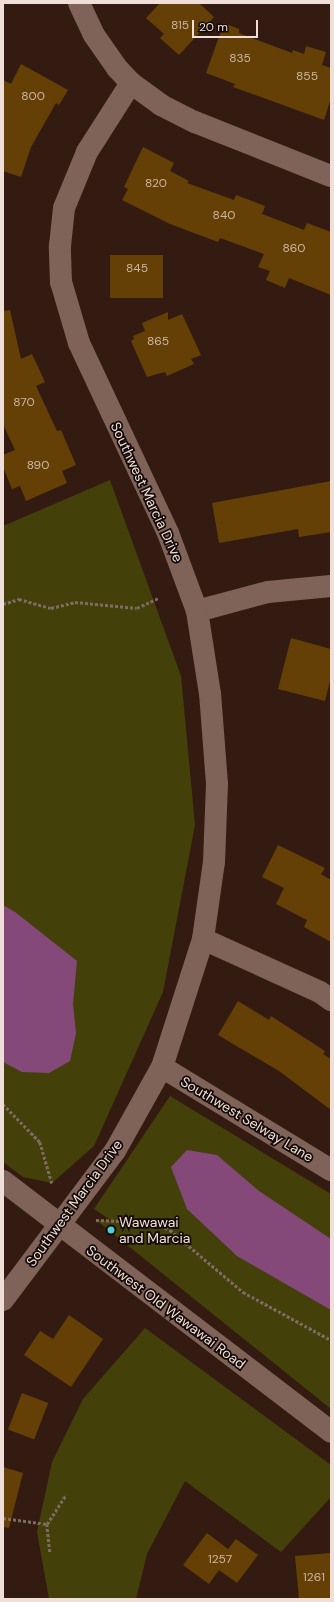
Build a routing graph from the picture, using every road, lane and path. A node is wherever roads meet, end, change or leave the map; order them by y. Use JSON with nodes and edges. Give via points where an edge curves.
{"nodes":[{"id":1,"x":79,"y":3,"type":"edge"},
{"id":2,"x":131,"y":83,"type":"junction"},
{"id":3,"x":331,"y":176,"type":"edge"},
{"id":4,"x":331,"y":586,"type":"edge"},
{"id":5,"x":158,"y":598,"type":"dead end"},
{"id":6,"x":3,"y":604,"type":"edge"},
{"id":7,"x":196,"y":611,"type":"junction"},
{"id":8,"x":203,"y":939,"type":"junction"},
{"id":9,"x":331,"y":1000,"type":"edge"},
{"id":10,"x":162,"y":1067,"type":"junction"},
{"id":11,"x":3,"y":1104,"type":"edge"},
{"id":12,"x":331,"y":1170,"type":"edge"},
{"id":13,"x":3,"y":1181,"type":"edge"},
{"id":14,"x":52,"y":1183,"type":"dead end"},
{"id":15,"x":96,"y":1220,"type":"dead end"},
{"id":16,"x":58,"y":1225,"type":"junction"},
{"id":17,"x":3,"y":1300,"type":"edge"},
{"id":18,"x":331,"y":1340,"type":"edge"},
{"id":19,"x":331,"y":1432,"type":"edge"},
{"id":20,"x":66,"y":1495,"type":"dead end"},
{"id":21,"x":3,"y":1518,"type":"edge"},
{"id":22,"x":47,"y":1524,"type":"junction"},
{"id":23,"x":50,"y":1552,"type":"dead end"}],
"edges":[{"from":1,"to":2,"type":"street","via":[[94,35]]},
{"from":2,"to":3,"type":"street","via":[[161,105],[195,122]]},
{"from":2,"to":7,"type":"street","name":"Southwest Marcia Drive","via":[[87,152],[64,208],[60,246],[61,282],[79,343],[168,533]]},
{"from":4,"to":7,"type":"street","via":[[268,592]]},
{"from":5,"to":6,"type":"path","via":[[137,608],[75,602],[51,608],[19,599]]},
{"from":7,"to":8,"type":"street","name":"Southwest Marcia Drive","via":[[210,694],[217,784],[214,862]]},
{"from":8,"to":9,"type":"street","via":[[320,992]]},
{"from":8,"to":10,"type":"street","name":"Southwest Marcia Drive"},
{"from":10,"to":12,"type":"street","name":"Southwest Selway Lane"},
{"from":10,"to":16,"type":"street","name":"Southwest Marcia Drive","via":[[115,1151]]},
{"from":11,"to":14,"type":"path","via":[[40,1142]]},
{"from":13,"to":16,"type":"street","name":"Southwest Old Wawawai Road"},
{"from":15,"to":18,"type":"path","via":[[151,1222],[170,1230],[243,1292]]},
{"from":16,"to":17,"type":"street","name":"Southwest Marcia Drive"},
{"from":16,"to":19,"type":"street","name":"Southwest Old Wawawai Road"},
{"from":20,"to":22,"type":"path"},
{"from":21,"to":22,"type":"path"},
{"from":22,"to":23,"type":"path"}]}
